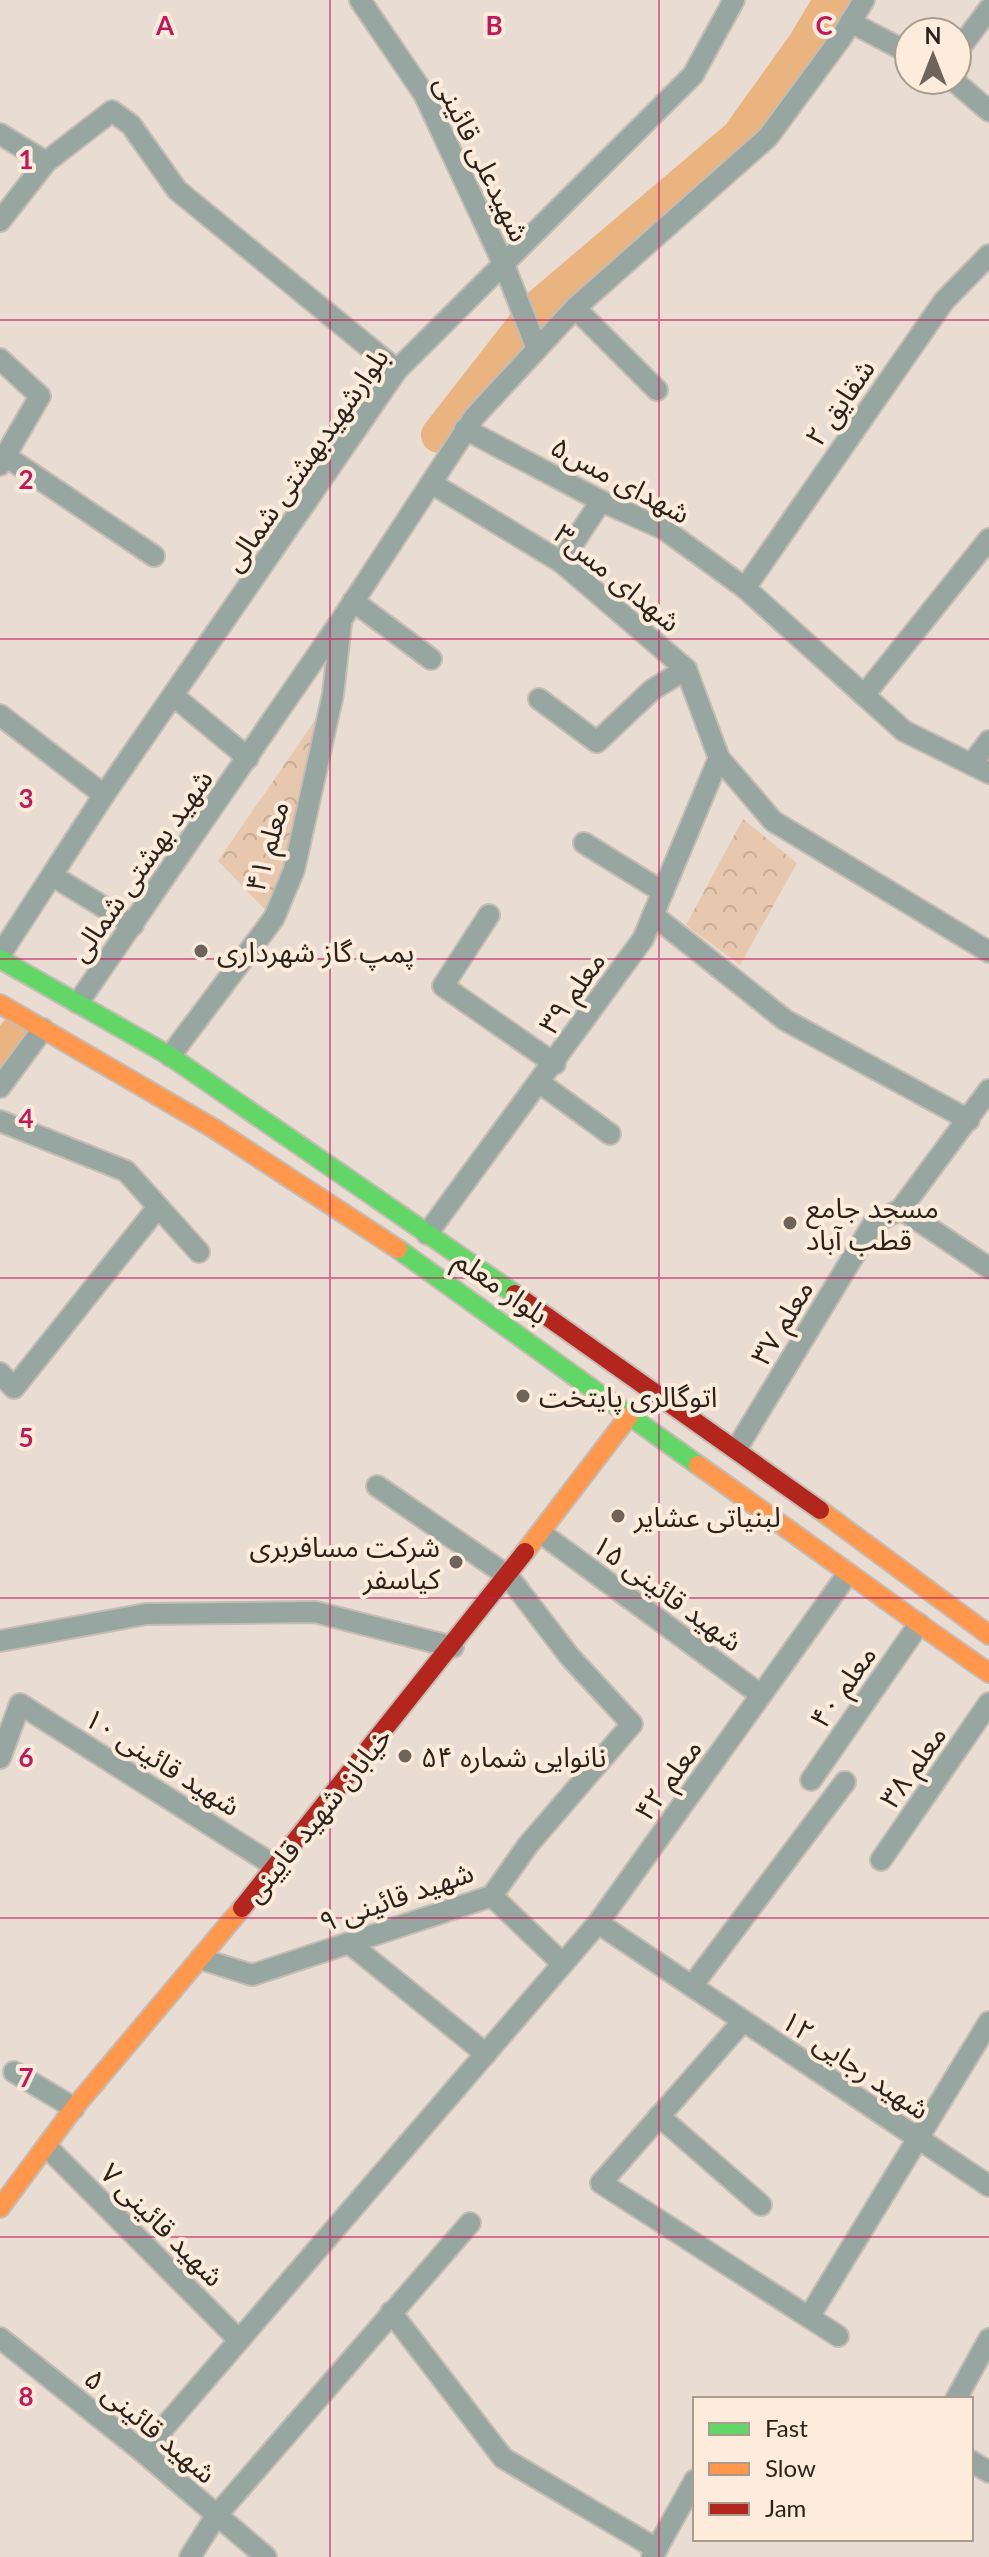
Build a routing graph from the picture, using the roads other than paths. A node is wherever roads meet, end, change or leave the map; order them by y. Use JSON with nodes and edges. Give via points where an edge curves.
{"nodes":[{"id":1,"x":360,"y":0,"type":"edge"},
{"id":2,"x":734,"y":0,"type":"edge"},
{"id":3,"x":864,"y":0,"type":"edge"},
{"id":4,"x":989,"y":9,"type":"edge"},
{"id":5,"x":850,"y":22,"type":"junction"},
{"id":6,"x":973,"y":30,"type":"edge"},
{"id":7,"x":893,"y":45,"type":"edge"},
{"id":8,"x":972,"y":96,"type":"edge"},
{"id":9,"x":989,"y":111,"type":"edge"},
{"id":10,"x":0,"y":134,"type":"edge"},
{"id":11,"x":46,"y":162,"type":"junction"},
{"id":12,"x":0,"y":221,"type":"edge"},
{"id":13,"x":989,"y":255,"type":"edge"},
{"id":14,"x":504,"y":265,"type":"junction"},
{"id":15,"x":575,"y":308,"type":"junction"},
{"id":16,"x":537,"y":349,"type":"junction"},
{"id":17,"x":0,"y":359,"type":"edge"},
{"id":18,"x":397,"y":370,"type":"junction"},
{"id":19,"x":657,"y":390,"type":"dead end"},
{"id":20,"x":465,"y":429,"type":"junction"},
{"id":21,"x":3,"y":461,"type":"edge"},
{"id":22,"x":431,"y":483,"type":"junction"},
{"id":23,"x":601,"y":501,"type":"junction"},
{"id":24,"x":989,"y":539,"type":"edge"},
{"id":25,"x":154,"y":556,"type":"dead end"},
{"id":26,"x":561,"y":562,"type":"junction"},
{"id":27,"x":745,"y":588,"type":"junction"},
{"id":28,"x":353,"y":601,"type":"junction"},
{"id":29,"x":342,"y":619,"type":"junction"},
{"id":30,"x":431,"y":659,"type":"dead end"},
{"id":31,"x":686,"y":669,"type":"junction"},
{"id":32,"x":865,"y":694,"type":"junction"},
{"id":33,"x":175,"y":697,"type":"junction"},
{"id":34,"x":539,"y":699,"type":"dead end"},
{"id":35,"x":0,"y":715,"type":"edge"},
{"id":36,"x":989,"y":741,"type":"edge"},
{"id":37,"x":241,"y":753,"type":"junction"},
{"id":38,"x":719,"y":758,"type":"junction"},
{"id":39,"x":981,"y":768,"type":"edge"},
{"id":40,"x":104,"y":795,"type":"junction"},
{"id":41,"x":584,"y":843,"type":"dead end"},
{"id":42,"x":53,"y":876,"type":"junction"},
{"id":43,"x":663,"y":892,"type":"junction"},
{"id":44,"x":489,"y":915,"type":"dead end"},
{"id":45,"x":653,"y":915,"type":"junction"},
{"id":46,"x":133,"y":925,"type":"junction"},
{"id":47,"x":989,"y":952,"type":"edge"},
{"id":48,"x":0,"y":957,"type":"edge"},
{"id":49,"x":78,"y":1003,"type":"junction"},
{"id":50,"x":0,"y":1004,"type":"edge"},
{"id":51,"x":43,"y":1029,"type":"junction"},
{"id":52,"x":170,"y":1056,"type":"junction"},
{"id":53,"x":555,"y":1064,"type":"junction"},
{"id":54,"x":540,"y":1083,"type":"junction"},
{"id":55,"x":0,"y":1087,"type":"edge"},
{"id":56,"x":989,"y":1090,"type":"edge"},
{"id":57,"x":969,"y":1120,"type":"junction"},
{"id":58,"x":0,"y":1121,"type":"edge"},
{"id":59,"x":610,"y":1134,"type":"dead end"},
{"id":60,"x":158,"y":1207,"type":"junction"},
{"id":61,"x":901,"y":1209,"type":"junction"},
{"id":62,"x":398,"y":1215,"type":"junction"},
{"id":63,"x":427,"y":1234,"type":"junction"},
{"id":64,"x":381,"y":1237,"type":"junction"},
{"id":65,"x":199,"y":1252,"type":"dead end"},
{"id":66,"x":989,"y":1268,"type":"edge"},
{"id":67,"x":7,"y":1380,"type":"edge"},
{"id":68,"x":629,"y":1416,"type":"junction"},
{"id":69,"x":737,"y":1448,"type":"junction"},
{"id":70,"x":377,"y":1486,"type":"dead end"},
{"id":71,"x":816,"y":1507,"type":"junction"},
{"id":72,"x":541,"y":1533,"type":"junction"},
{"id":73,"x":801,"y":1537,"type":"junction"},
{"id":74,"x":847,"y":1575,"type":"junction"},
{"id":75,"x":508,"y":1576,"type":"junction"},
{"id":76,"x":919,"y":1624,"type":"junction"},
{"id":77,"x":986,"y":1627,"type":"edge"},
{"id":78,"x":0,"y":1641,"type":"edge"},
{"id":79,"x":453,"y":1647,"type":"junction"},
{"id":80,"x":989,"y":1673,"type":"edge"},
{"id":81,"x":761,"y":1695,"type":"junction"},
{"id":82,"x":989,"y":1703,"type":"edge"},
{"id":83,"x":0,"y":1758,"type":"edge"},
{"id":84,"x":811,"y":1780,"type":"dead end"},
{"id":85,"x":845,"y":1782,"type":"dead end"},
{"id":86,"x":881,"y":1860,"type":"dead end"},
{"id":87,"x":275,"y":1866,"type":"junction"},
{"id":88,"x":492,"y":1896,"type":"junction"},
{"id":89,"x":598,"y":1923,"type":"junction"},
{"id":90,"x":349,"y":1943,"type":"junction"},
{"id":91,"x":201,"y":1959,"type":"junction"},
{"id":92,"x":563,"y":1964,"type":"junction"},
{"id":93,"x":692,"y":1986,"type":"junction"},
{"id":94,"x":743,"y":2021,"type":"junction"},
{"id":95,"x":989,"y":2022,"type":"edge"},
{"id":96,"x":486,"y":2054,"type":"junction"},
{"id":97,"x":14,"y":2072,"type":"dead end"},
{"id":98,"x":74,"y":2108,"type":"junction"},
{"id":99,"x":659,"y":2116,"type":"junction"},
{"id":100,"x":919,"y":2142,"type":"junction"},
{"id":101,"x":48,"y":2148,"type":"junction"},
{"id":102,"x":989,"y":2186,"type":"edge"},
{"id":103,"x":4,"y":2195,"type":"edge"},
{"id":104,"x":761,"y":2205,"type":"dead end"},
{"id":105,"x":470,"y":2223,"type":"dead end"},
{"id":106,"x":391,"y":2312,"type":"junction"},
{"id":107,"x":809,"y":2317,"type":"junction"},
{"id":108,"x":838,"y":2336,"type":"dead end"},
{"id":109,"x":0,"y":2338,"type":"edge"},
{"id":110,"x":989,"y":2339,"type":"edge"},
{"id":111,"x":239,"y":2340,"type":"junction"},
{"id":112,"x":957,"y":2397,"type":"edge"},
{"id":113,"x":143,"y":2452,"type":"junction"},
{"id":114,"x":693,"y":2484,"type":"edge"},
{"id":115,"x":216,"y":2516,"type":"junction"},
{"id":116,"x":654,"y":2553,"type":"edge"},
{"id":117,"x":190,"y":2557,"type":"edge"},
{"id":118,"x":266,"y":2557,"type":"edge"}],
"edges":[{"from":1,"to":14,"type":"street","name":"شهیدعلی قائینی","via":[[424,94]]},
{"from":2,"to":14,"type":"street","name":"بلوارشهیدبهشتی شمالی","via":[[693,75]]},
{"from":3,"to":5,"type":"street"},
{"from":4,"to":6,"type":"street"},
{"from":5,"to":7,"type":"street"},
{"from":5,"to":15,"type":"street","via":[[768,137]]},
{"from":8,"to":9,"type":"street"},
{"from":10,"to":11,"type":"street"},
{"from":11,"to":12,"type":"street"},
{"from":11,"to":18,"type":"street","via":[[112,111],[131,125],[177,190]]},
{"from":13,"to":27,"type":"street","name":"شقایق ۲","via":[[944,301]]},
{"from":14,"to":16,"type":"street","name":"شهیدعلی قائینی"},
{"from":14,"to":18,"type":"street","name":"بلوارشهیدبهشتی شمالی"},
{"from":15,"to":16,"type":"street"},
{"from":15,"to":19,"type":"street"},
{"from":16,"to":20,"type":"street"},
{"from":17,"to":21,"type":"street","via":[[40,396]]},
{"from":18,"to":33,"type":"street","name":"بلوارشهیدبهشتی شمالی"},
{"from":20,"to":22,"type":"street"},
{"from":20,"to":23,"type":"street","name":"شهدای مس۵"},
{"from":21,"to":25,"type":"street"},
{"from":22,"to":26,"type":"street","name":"شهدای مس۳"},
{"from":22,"to":28,"type":"street"},
{"from":23,"to":26,"type":"street"},
{"from":23,"to":27,"type":"street","name":"شهدای مس۵","via":[[664,529]]},
{"from":24,"to":32,"type":"street"},
{"from":26,"to":31,"type":"street","name":"شهدای مس۳"},
{"from":27,"to":32,"type":"street","name":"شهدای مس۵"},
{"from":28,"to":29,"type":"street"},
{"from":28,"to":30,"type":"street"},
{"from":29,"to":37,"type":"street"},
{"from":29,"to":52,"type":"street","name":"معلم ۴۱","via":[[333,694],[294,870],[274,918]]},
{"from":31,"to":34,"type":"street","via":[[652,690],[597,742]]},
{"from":31,"to":38,"type":"street","name":"شهدای مس۳"},
{"from":32,"to":39,"type":"street","name":"شهدای مس۵","via":[[904,731]]},
{"from":33,"to":37,"type":"street"},
{"from":33,"to":40,"type":"street","name":"بلوارشهیدبهشتی شمالی"},
{"from":35,"to":40,"type":"street"},
{"from":36,"to":39,"type":"street"},
{"from":37,"to":46,"type":"street","name":"شهید بهشتی شمالی"},
{"from":38,"to":43,"type":"street","name":"معلم ۳۹"},
{"from":38,"to":47,"type":"street","via":[[773,821]]},
{"from":40,"to":42,"type":"street","name":"بلوارشهیدبهشتی شمالی"},
{"from":41,"to":43,"type":"street"},
{"from":42,"to":46,"type":"street"},
{"from":42,"to":48,"type":"street","name":"بلوارشهیدبهشتی شمالی"},
{"from":43,"to":45,"type":"street","name":"معلم ۳۹"},
{"from":44,"to":53,"type":"street","via":[[443,986]]},
{"from":45,"to":53,"type":"street","name":"معلم ۳۹","via":[[643,939]]},
{"from":45,"to":57,"type":"street","via":[[785,1020]]},
{"from":46,"to":49,"type":"street","name":"شهید بهشتی شمالی"},
{"from":48,"to":49,"type":"main road","name":"بلوار معلم"},
{"from":49,"to":52,"type":"main road","name":"بلوار معلم"},
{"from":50,"to":51,"type":"main road","name":"بلوار معلم"},
{"from":51,"to":55,"type":"street"},
{"from":51,"to":64,"type":"main road","name":"بلوار معلم","via":[[213,1128]]},
{"from":52,"to":62,"type":"main road","name":"بلوار معلم"},
{"from":53,"to":54,"type":"street","name":"معلم ۳۹"},
{"from":54,"to":59,"type":"street"},
{"from":54,"to":63,"type":"street","name":"معلم ۳۹"},
{"from":56,"to":57,"type":"street"},
{"from":57,"to":61,"type":"street"},
{"from":58,"to":60,"type":"street","via":[[126,1171]]},
{"from":60,"to":65,"type":"street"},
{"from":60,"to":67,"type":"street"},
{"from":61,"to":66,"type":"street"},
{"from":61,"to":69,"type":"street","name":"معلم ۳۷","via":[[873,1224]]},
{"from":62,"to":63,"type":"main road","name":"بلوار معلم"},
{"from":62,"to":64,"type":"main road"},
{"from":63,"to":69,"type":"main road","name":"بلوار معلم"},
{"from":64,"to":68,"type":"main road","name":"بلوار معلم"},
{"from":68,"to":72,"type":"main road","name":"خیابان شهید قایینی"},
{"from":68,"to":73,"type":"main road","name":"بلوار معلم"},
{"from":69,"to":71,"type":"main road","name":"بلوار معلم"},
{"from":70,"to":75,"type":"street"},
{"from":71,"to":73,"type":"main road"},
{"from":71,"to":77,"type":"main road","name":"بلوار معلم"},
{"from":72,"to":75,"type":"main road","name":"خیابان شهید قایینی"},
{"from":72,"to":81,"type":"street","name":"شهید قائینی ۱۵"},
{"from":73,"to":74,"type":"main road","name":"بلوار معلم"},
{"from":74,"to":76,"type":"main road","name":"بلوار معلم"},
{"from":74,"to":81,"type":"street","name":"معلم ۴۲"},
{"from":75,"to":79,"type":"main road","name":"خیابان شهید قایینی"},
{"from":75,"to":88,"type":"street","name":"شهید قائینی ۹","via":[[570,1657],[632,1724],[528,1845]]},
{"from":76,"to":80,"type":"main road","name":"بلوار معلم"},
{"from":76,"to":84,"type":"street","name":"معلم ۴۰"},
{"from":78,"to":79,"type":"street","via":[[146,1614],[315,1612]]},
{"from":79,"to":87,"type":"main road","name":"خیابان شهید قایینی"},
{"from":81,"to":89,"type":"street","name":"معلم ۴۲"},
{"from":82,"to":86,"type":"street","name":"معلم ۳۸"},
{"from":83,"to":87,"type":"street","name":"شهید قائینی ۱۰","via":[[20,1704]]},
{"from":85,"to":93,"type":"street"},
{"from":87,"to":91,"type":"main road","name":"خیابان شهید قایینی"},
{"from":88,"to":90,"type":"street","name":"شهید قائینی ۹"},
{"from":88,"to":92,"type":"street"},
{"from":89,"to":92,"type":"street","name":"معلم ۴۲"},
{"from":89,"to":93,"type":"street"},
{"from":90,"to":91,"type":"street","name":"شهید قائینی ۹","via":[[252,1975]]},
{"from":90,"to":96,"type":"street"},
{"from":91,"to":98,"type":"main road","name":"خیابان شهید قایینی"},
{"from":92,"to":96,"type":"street","name":"معلم ۴۲"},
{"from":93,"to":94,"type":"street","name":"شهید رجایی ۱۲"},
{"from":94,"to":99,"type":"street"},
{"from":94,"to":100,"type":"street","name":"شهید رجایی ۱۲"},
{"from":95,"to":100,"type":"street"},
{"from":96,"to":111,"type":"street","name":"معلم ۴۲"},
{"from":97,"to":98,"type":"street"},
{"from":98,"to":101,"type":"main road","name":"خیابان شهید قایینی"},
{"from":99,"to":104,"type":"street"},
{"from":99,"to":107,"type":"street","via":[[601,2183]]},
{"from":100,"to":102,"type":"street","name":"شهید رجایی ۱۲"},
{"from":100,"to":107,"type":"street"},
{"from":101,"to":103,"type":"main road","name":"خیابان شهید قایینی"},
{"from":101,"to":111,"type":"street","name":"شهید قائینی ۷"},
{"from":105,"to":106,"type":"street"},
{"from":106,"to":115,"type":"street"},
{"from":106,"to":116,"type":"street","via":[[503,2458]]},
{"from":107,"to":108,"type":"street"},
{"from":109,"to":113,"type":"street","name":"شهید قائینی ۵"},
{"from":110,"to":112,"type":"street"},
{"from":111,"to":113,"type":"street","name":"معلم ۴۲"},
{"from":113,"to":115,"type":"street","name":"شهید قائینی ۵"},
{"from":114,"to":116,"type":"street"},
{"from":115,"to":117,"type":"street"},
{"from":115,"to":118,"type":"street","name":"شهید قائینی ۵"}]}
